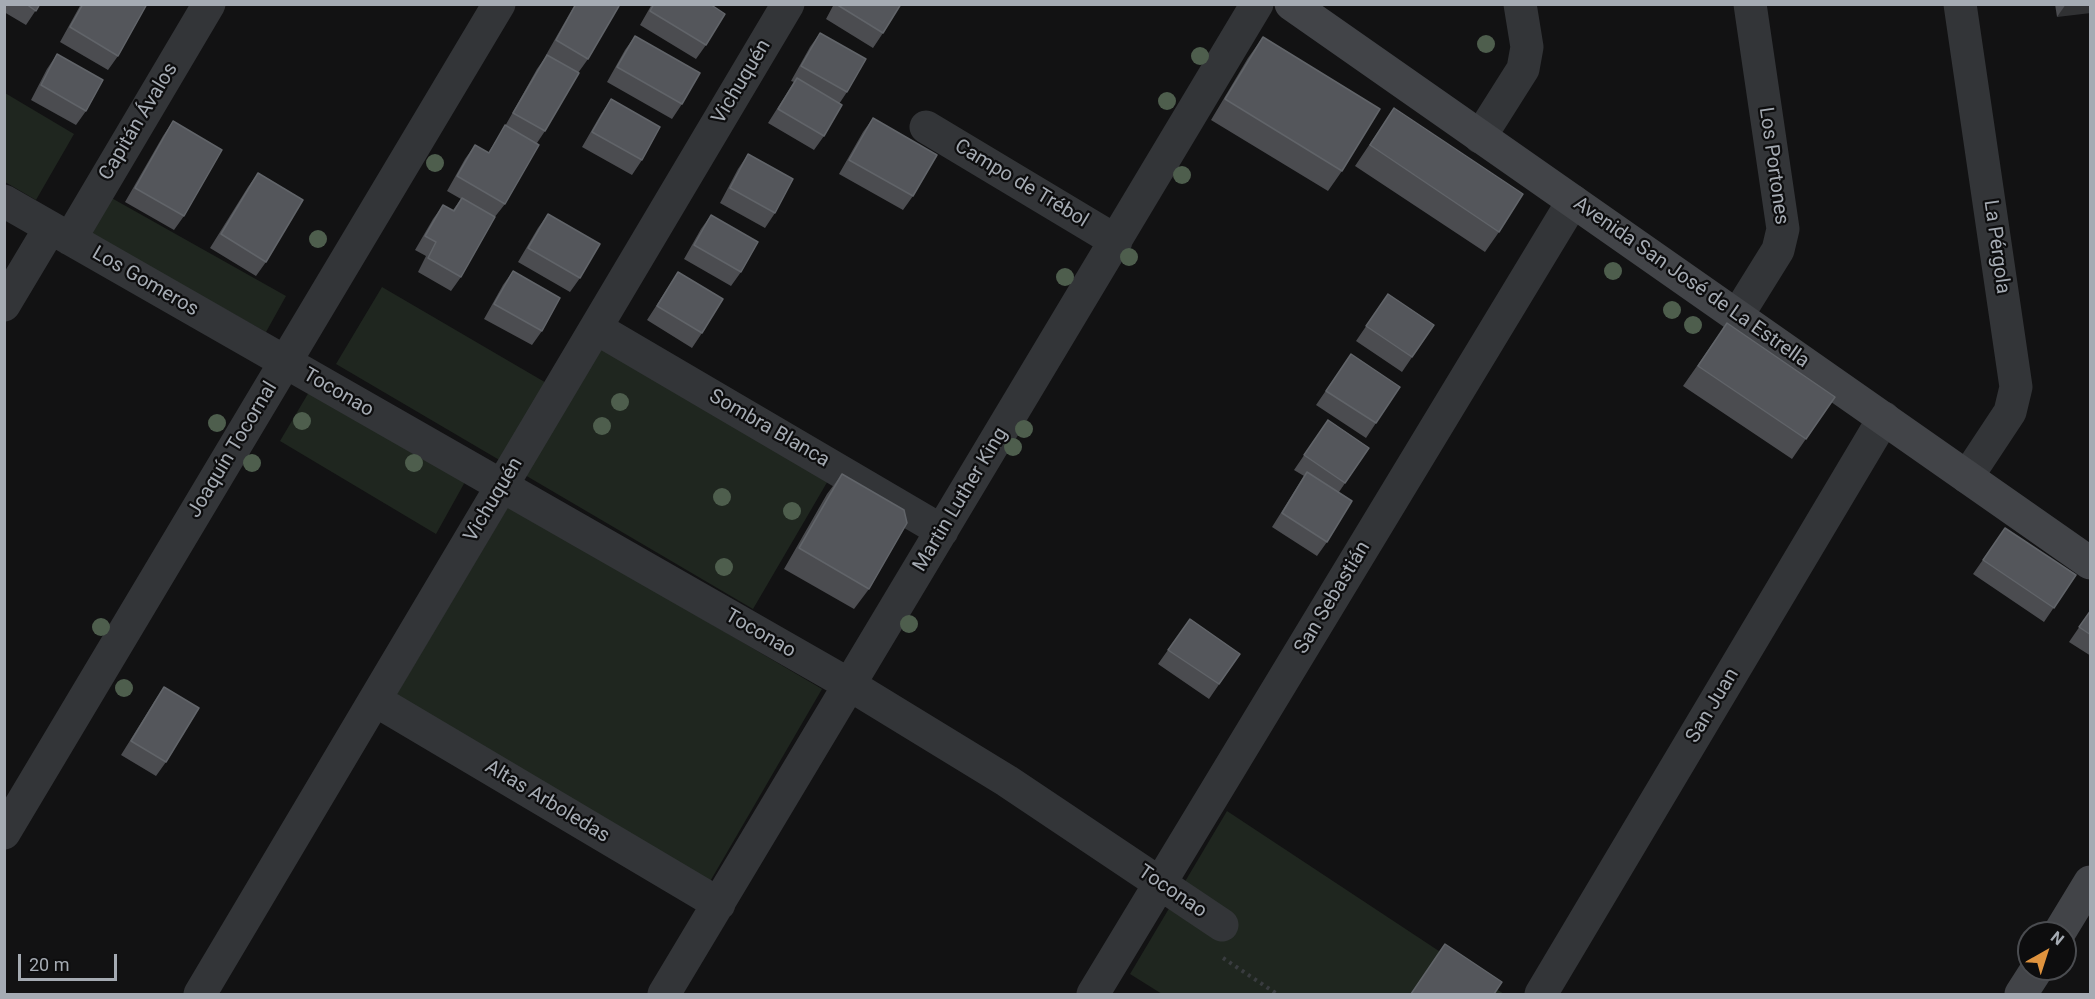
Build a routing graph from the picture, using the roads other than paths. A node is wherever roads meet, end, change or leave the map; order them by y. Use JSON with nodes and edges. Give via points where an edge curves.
{"nodes":[{"id":1,"x":209,"y":4,"type":"edge"},
{"id":2,"x":499,"y":4,"type":"edge"},
{"id":3,"x":788,"y":4,"type":"edge"},
{"id":4,"x":1257,"y":4,"type":"edge"},
{"id":5,"x":1291,"y":4,"type":"edge"},
{"id":6,"x":1520,"y":4,"type":"edge"},
{"id":7,"x":1750,"y":4,"type":"edge"},
{"id":8,"x":1960,"y":4,"type":"edge"},
{"id":9,"x":926,"y":127,"type":"dead end"},
{"id":10,"x":1480,"y":137,"type":"junction"},
{"id":11,"x":4,"y":201,"type":"edge"},
{"id":12,"x":1573,"y":201,"type":"junction"},
{"id":13,"x":60,"y":233,"type":"junction"},
{"id":14,"x":1116,"y":241,"type":"junction"},
{"id":15,"x":4,"y":304,"type":"edge"},
{"id":16,"x":1737,"y":316,"type":"junction"},
{"id":17,"x":596,"y":327,"type":"junction"},
{"id":18,"x":285,"y":362,"type":"junction"},
{"id":19,"x":1884,"y":418,"type":"junction"},
{"id":20,"x":1967,"y":477,"type":"junction"},
{"id":21,"x":502,"y":486,"type":"junction"},
{"id":22,"x":942,"y":531,"type":"junction"},
{"id":23,"x":2091,"y":562,"type":"edge"},
{"id":24,"x":850,"y":685,"type":"junction"},
{"id":25,"x":375,"y":700,"type":"junction"},
{"id":26,"x":4,"y":833,"type":"edge"},
{"id":27,"x":2091,"y":882,"type":"edge"},
{"id":28,"x":1160,"y":884,"type":"junction"},
{"id":29,"x":719,"y":904,"type":"junction"},
{"id":30,"x":2067,"y":921,"type":"edge"},
{"id":31,"x":1222,"y":925,"type":"dead end"},
{"id":32,"x":2029,"y":981,"type":"edge"},
{"id":33,"x":200,"y":994,"type":"edge"},
{"id":34,"x":664,"y":994,"type":"edge"},
{"id":35,"x":1093,"y":994,"type":"edge"},
{"id":36,"x":1541,"y":994,"type":"edge"},
{"id":37,"x":2021,"y":994,"type":"edge"}],
"edges":[{"from":1,"to":13,"type":"street","name":"Capitán Ávalos"},
{"from":2,"to":18,"type":"street","name":"Joaquín Tocornal"},
{"from":3,"to":17,"type":"street","name":"Vichuquén"},
{"from":4,"to":14,"type":"street","name":"Martin Luther King"},
{"from":5,"to":10,"type":"main road","name":"Avenida San José de La Estrella"},
{"from":6,"to":10,"type":"street","via":[[1527,46],[1523,69]]},
{"from":7,"to":16,"type":"street","name":"Los Portones","via":[[1783,229],[1774,259]]},
{"from":8,"to":20,"type":"street","name":"La Pérgola","via":[[2016,387],[2010,412]]},
{"from":9,"to":14,"type":"street","name":"Campo de Trébol"},
{"from":10,"to":12,"type":"main road","name":"Avenida San José de La Estrella"},
{"from":11,"to":13,"type":"street","name":"Los Gomeros"},
{"from":12,"to":16,"type":"main road","name":"Avenida San José de La Estrella"},
{"from":12,"to":28,"type":"street","name":"San Sebastián"},
{"from":13,"to":15,"type":"street","name":"Capitán Ávalos"},
{"from":13,"to":18,"type":"street","name":"Los Gomeros"},
{"from":14,"to":22,"type":"street","name":"Martin Luther King"},
{"from":16,"to":19,"type":"main road","name":"Avenida San José de La Estrella"},
{"from":17,"to":21,"type":"street","name":"Vichuquén"},
{"from":17,"to":22,"type":"street","name":"Sombra Blanca"},
{"from":18,"to":21,"type":"street","name":"Toconao"},
{"from":18,"to":26,"type":"street","name":"Joaquín Tocornal"},
{"from":19,"to":20,"type":"main road","name":"Avenida San José de La Estrella"},
{"from":19,"to":36,"type":"street","name":"San Juan"},
{"from":20,"to":23,"type":"main road","name":"Avenida San José de La Estrella"},
{"from":21,"to":24,"type":"street","name":"Toconao"},
{"from":21,"to":25,"type":"street","name":"Vichuquén"},
{"from":22,"to":24,"type":"street","name":"Martin Luther King"},
{"from":24,"to":28,"type":"street","name":"Toconao","via":[[1007,782]]},
{"from":24,"to":29,"type":"street","name":"Martin Luther King"},
{"from":25,"to":29,"type":"street","name":"Altas Arboledas"},
{"from":25,"to":33,"type":"street","name":"Vichuquén"},
{"from":27,"to":30,"type":"main road"},
{"from":28,"to":31,"type":"street","name":"Toconao"},
{"from":28,"to":35,"type":"street","name":"San Sebastián"},
{"from":29,"to":34,"type":"street","name":"Martin Luther King"},
{"from":32,"to":37,"type":"main road"}]}
